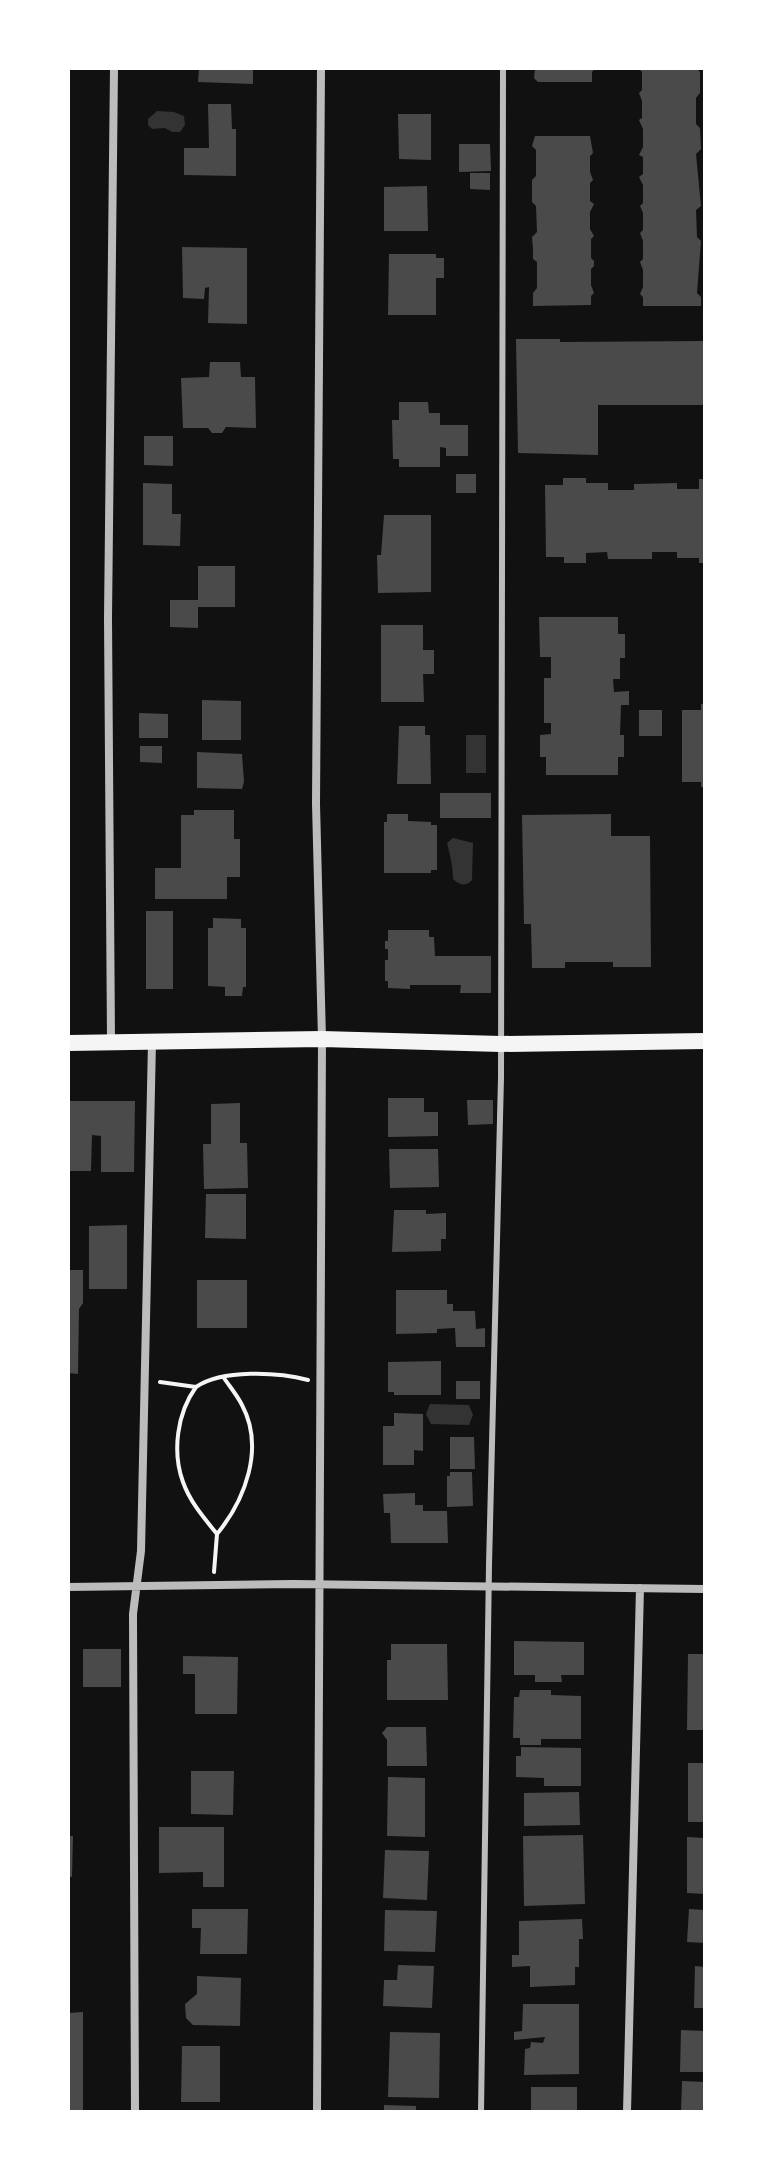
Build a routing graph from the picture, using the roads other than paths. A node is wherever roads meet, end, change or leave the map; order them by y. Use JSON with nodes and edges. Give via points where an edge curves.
{"nodes":[{"id":1,"x":114,"y":68,"type":"edge"},
{"id":2,"x":321,"y":68,"type":"edge"},
{"id":3,"x":503,"y":68,"type":"edge"},
{"id":4,"x":322,"y":1039,"type":"junction"},
{"id":5,"x":705,"y":1041,"type":"edge"},
{"id":6,"x":111,"y":1042,"type":"junction"},
{"id":7,"x":152,"y":1042,"type":"junction"},
{"id":8,"x":68,"y":1043,"type":"edge"},
{"id":9,"x":501,"y":1044,"type":"junction"},
{"id":10,"x":138,"y":1584,"type":"junction"},
{"id":11,"x":319,"y":1585,"type":"junction"},
{"id":12,"x":68,"y":1587,"type":"edge"},
{"id":13,"x":490,"y":1588,"type":"junction"},
{"id":14,"x":640,"y":1588,"type":"junction"},
{"id":15,"x":705,"y":1589,"type":"edge"},
{"id":16,"x":135,"y":2112,"type":"edge"},
{"id":17,"x":317,"y":2112,"type":"edge"},
{"id":18,"x":481,"y":2112,"type":"edge"},
{"id":19,"x":627,"y":2112,"type":"edge"}],
"edges":[{"from":1,"to":6,"type":"street","via":[[108,618]]},
{"from":2,"to":4,"type":"street","via":[[316,804]]},
{"from":3,"to":9,"type":"lane"},
{"from":4,"to":7,"type":"main road"},
{"from":4,"to":9,"type":"main road"},
{"from":4,"to":11,"type":"street"},
{"from":5,"to":9,"type":"main road"},
{"from":6,"to":7,"type":"main road"},
{"from":6,"to":8,"type":"main road"},
{"from":7,"to":10,"type":"street"},
{"from":9,"to":13,"type":"lane"},
{"from":10,"to":11,"type":"street"},
{"from":10,"to":12,"type":"street"},
{"from":10,"to":16,"type":"street","via":[[133,1614]]},
{"from":11,"to":13,"type":"street"},
{"from":11,"to":17,"type":"street"},
{"from":13,"to":14,"type":"street"},
{"from":13,"to":18,"type":"lane"},
{"from":14,"to":15,"type":"street"},
{"from":14,"to":19,"type":"street"}]}
